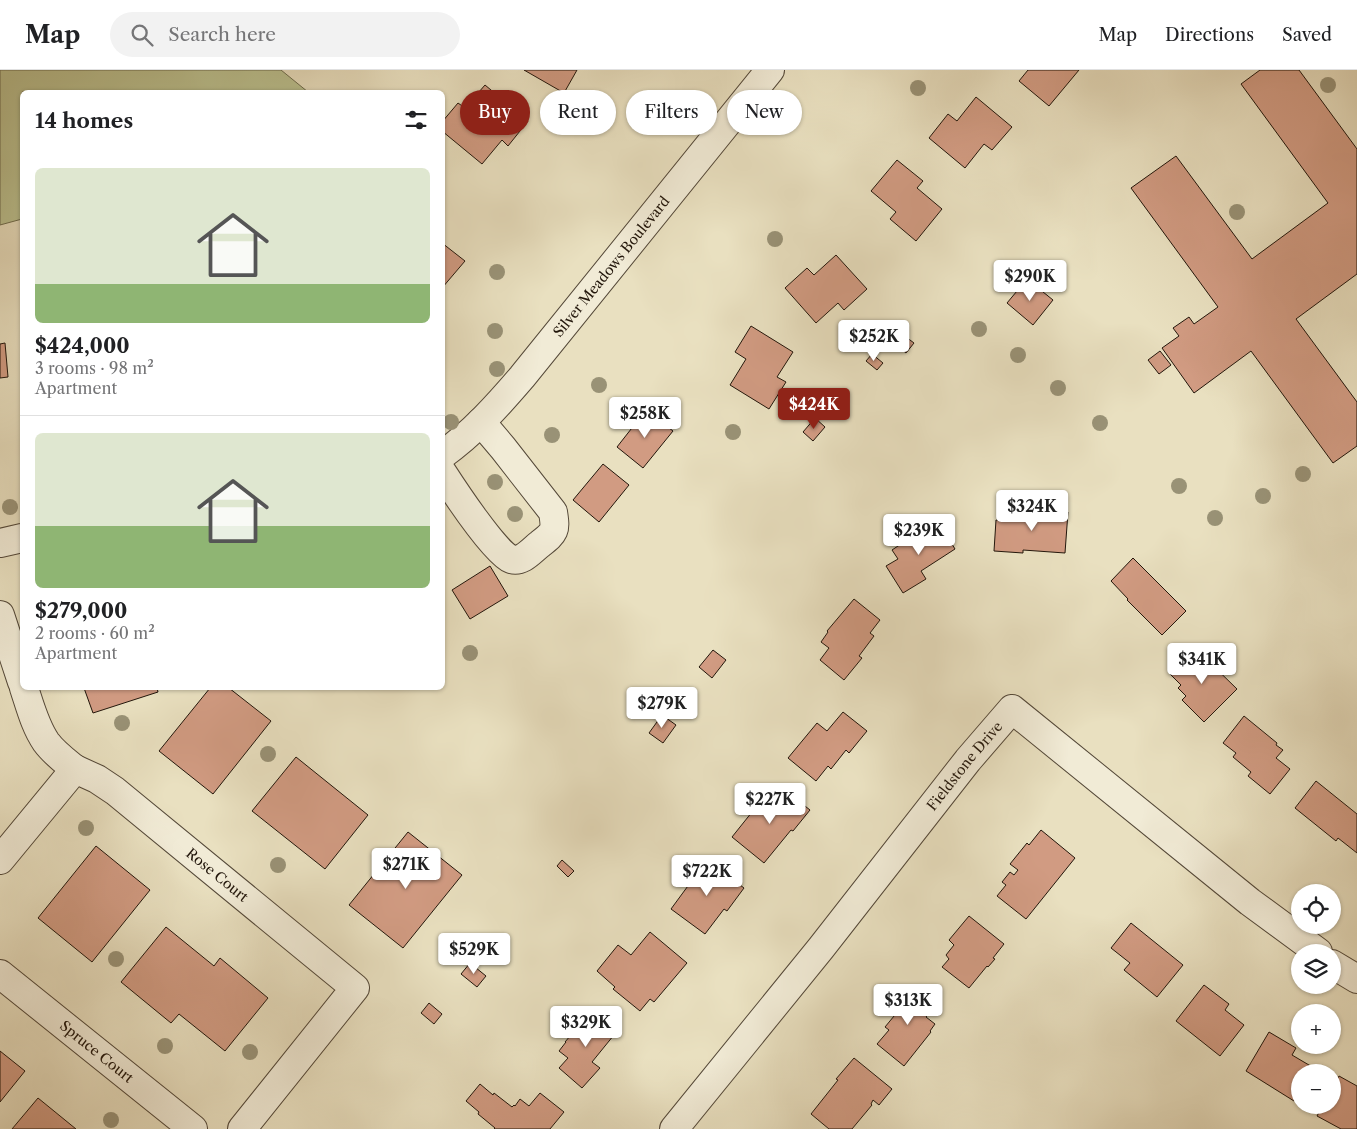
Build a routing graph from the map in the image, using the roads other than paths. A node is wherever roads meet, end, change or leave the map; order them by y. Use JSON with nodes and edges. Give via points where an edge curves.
{"nodes":[{"id":1,"x":770,"y":70,"type":"edge"},
{"id":2,"x":481,"y":422,"type":"junction"},
{"id":3,"x":445,"y":453,"type":"edge"},
{"id":4,"x":445,"y":477,"type":"edge"},
{"id":5,"x":20,"y":538,"type":"edge"},
{"id":6,"x":0,"y":543,"type":"edge"},
{"id":7,"x":0,"y":615,"type":"edge"},
{"id":8,"x":20,"y":676,"type":"edge"},
{"id":9,"x":25,"y":690,"type":"edge"},
{"id":10,"x":75,"y":769,"type":"junction"},
{"id":11,"x":0,"y":860,"type":"edge"},
{"id":12,"x":1307,"y":944,"type":"edge"},
{"id":13,"x":1341,"y":969,"type":"edge"},
{"id":14,"x":0,"y":974,"type":"edge"},
{"id":15,"x":1357,"y":979,"type":"edge"},
{"id":16,"x":193,"y":1129,"type":"edge"},
{"id":17,"x":242,"y":1129,"type":"edge"},
{"id":18,"x":674,"y":1129,"type":"edge"}],
"edges":[{"from":1,"to":2,"type":"street","name":"Silver Meadows Boulevard","via":[[522,377]]},
{"from":2,"to":3,"type":"street","name":"Silver Meadows Boulevard"},
{"from":2,"to":4,"type":"street","via":[[553,512],[553,534],[522,558],[512,559],[501,552]]},
{"from":5,"to":6,"type":"street"},
{"from":7,"to":8,"type":"street"},
{"from":9,"to":10,"type":"street","name":"Rose Court","via":[[47,743]]},
{"from":10,"to":11,"type":"street"},
{"from":10,"to":17,"type":"street","name":"Rose Court","via":[[115,791],[355,988]]},
{"from":12,"to":18,"type":"street","name":"Fieldstone Drive","via":[[1250,902],[1012,709]]},
{"from":13,"to":15,"type":"street"},
{"from":14,"to":16,"type":"street","name":"Spruce Court"}]}
